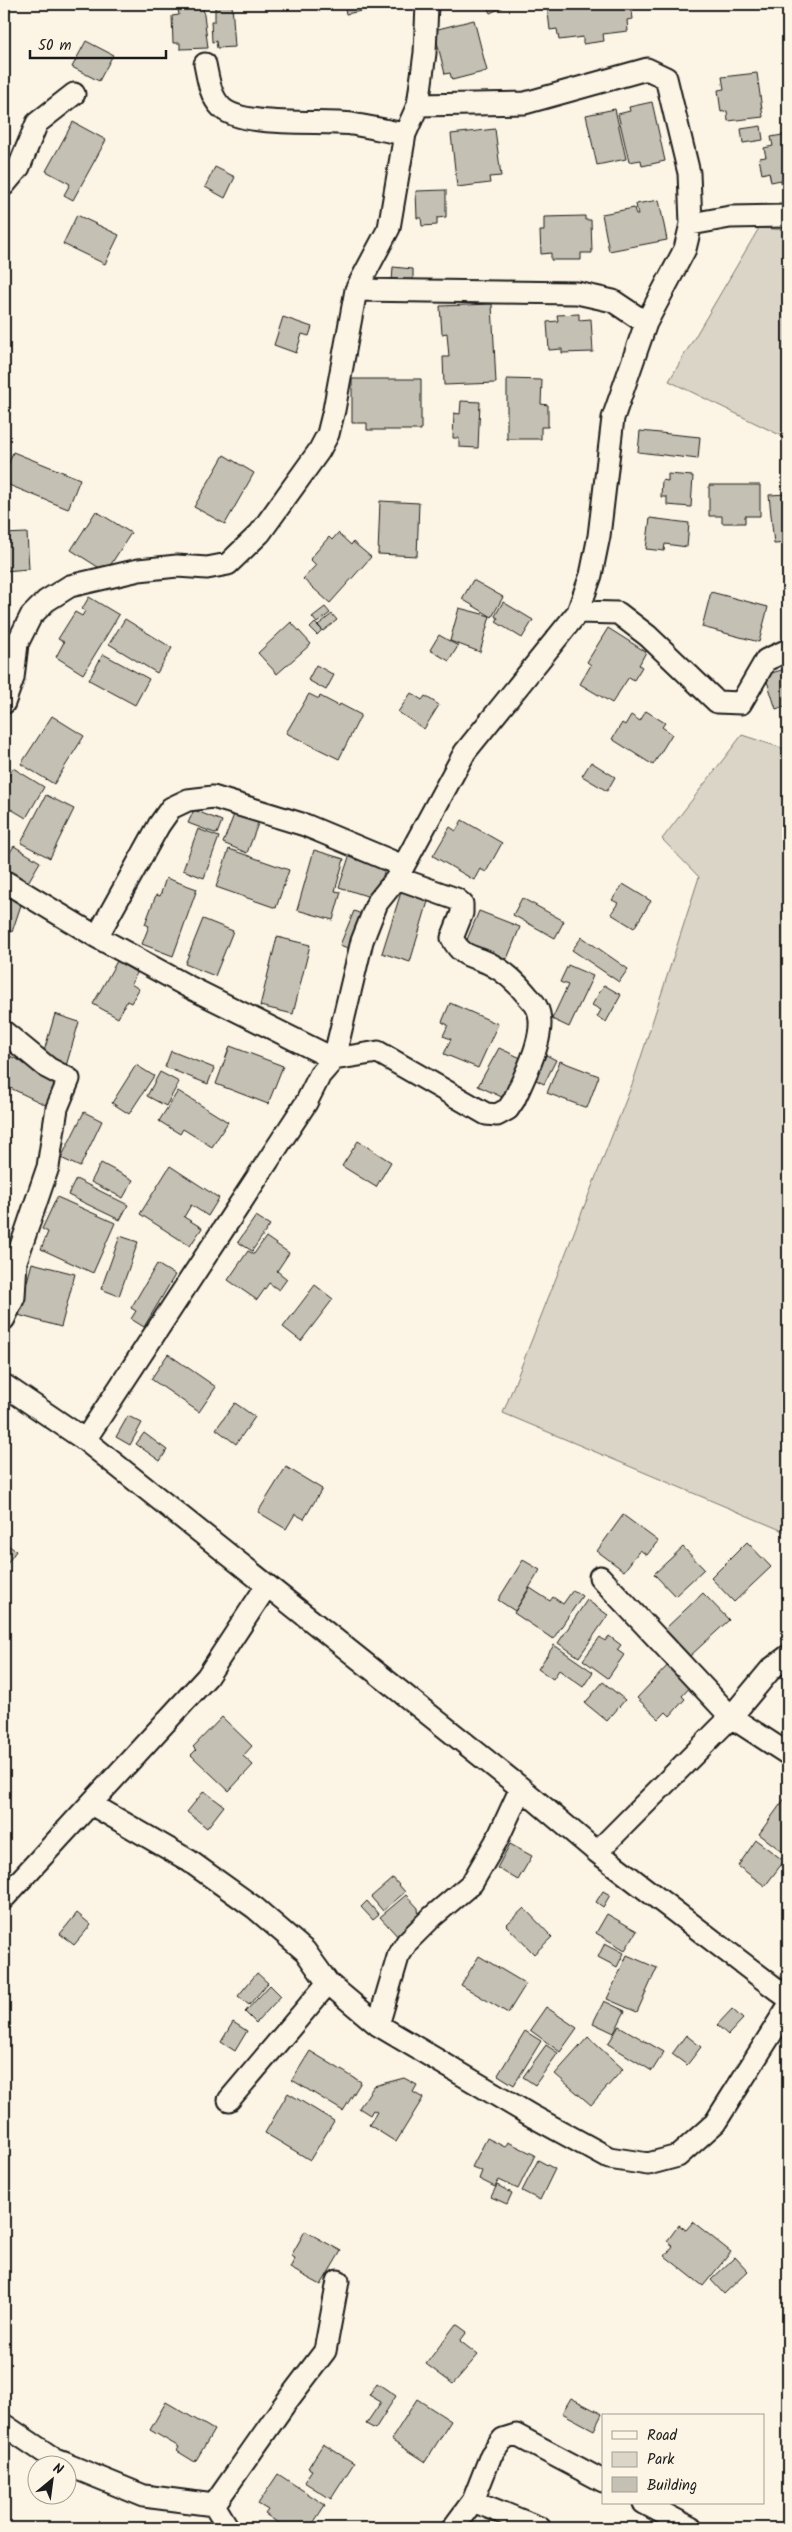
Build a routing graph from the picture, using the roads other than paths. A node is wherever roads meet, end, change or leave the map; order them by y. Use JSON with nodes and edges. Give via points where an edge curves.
{"nodes":[{"id":1,"x":427,"y":4,"type":"edge"},
{"id":2,"x":205,"y":64,"type":"dead end"},
{"id":3,"x":74,"y":94,"type":"dead end"},
{"id":4,"x":418,"y":105,"type":"junction"},
{"id":5,"x":405,"y":134,"type":"junction"},
{"id":6,"x":4,"y":185,"type":"edge"},
{"id":7,"x":788,"y":216,"type":"edge"},
{"id":8,"x":691,"y":224,"type":"junction"},
{"id":9,"x":356,"y":290,"type":"junction"},
{"id":10,"x":646,"y":323,"type":"junction"},
{"id":11,"x":578,"y":612,"type":"junction"},
{"id":12,"x":788,"y":650,"type":"edge"},
{"id":13,"x":8,"y":675,"type":"edge"},
{"id":14,"x":4,"y":703,"type":"edge"},
{"id":15,"x":400,"y":872,"type":"junction"},
{"id":16,"x":4,"y":881,"type":"edge"},
{"id":17,"x":97,"y":937,"type":"junction"},
{"id":18,"x":4,"y":1032,"type":"edge"},
{"id":19,"x":334,"y":1059,"type":"junction"},
{"id":20,"x":4,"y":1319,"type":"edge"},
{"id":21,"x":4,"y":1385,"type":"edge"},
{"id":22,"x":85,"y":1440,"type":"junction"},
{"id":23,"x":600,"y":1577,"type":"dead end"},
{"id":24,"x":266,"y":1587,"type":"junction"},
{"id":25,"x":788,"y":1656,"type":"edge"},
{"id":26,"x":731,"y":1717,"type":"junction"},
{"id":27,"x":788,"y":1754,"type":"edge"},
{"id":28,"x":521,"y":1788,"type":"junction"},
{"id":29,"x":91,"y":1804,"type":"junction"},
{"id":30,"x":597,"y":1852,"type":"junction"},
{"id":31,"x":4,"y":1898,"type":"edge"},
{"id":32,"x":328,"y":1983,"type":"junction"},
{"id":33,"x":788,"y":1998,"type":"edge"},
{"id":34,"x":788,"y":2006,"type":"edge"},
{"id":35,"x":378,"y":2026,"type":"junction"},
{"id":36,"x":229,"y":2100,"type":"dead end"},
{"id":37,"x":338,"y":2281,"type":"dead end"},
{"id":38,"x":4,"y":2425,"type":"edge"},
{"id":39,"x":47,"y":2454,"type":"edge"},
{"id":40,"x":78,"y":2469,"type":"edge"},
{"id":41,"x":602,"y":2481,"type":"edge"},
{"id":42,"x":473,"y":2502,"type":"junction"},
{"id":43,"x":646,"y":2504,"type":"edge"},
{"id":44,"x":214,"y":2505,"type":"junction"},
{"id":45,"x":228,"y":2528,"type":"edge"},
{"id":46,"x":453,"y":2528,"type":"edge"},
{"id":47,"x":540,"y":2528,"type":"edge"},
{"id":48,"x":691,"y":2528,"type":"edge"}],
"edges":[{"from":1,"to":4,"type":"street"},
{"from":2,"to":5,"type":"street","via":[[213,96],[221,108],[237,117],[352,124]]},
{"from":3,"to":6,"type":"street","via":[[37,123],[19,167]]},
{"from":4,"to":5,"type":"street"},
{"from":4,"to":8,"type":"street","via":[[525,103],[647,69],[666,78],[689,173]]},
{"from":5,"to":9,"type":"street","via":[[389,228]]},
{"from":7,"to":8,"type":"street","via":[[730,217]]},
{"from":8,"to":10,"type":"street","via":[[686,249]]},
{"from":9,"to":10,"type":"street","via":[[577,293],[613,301]]},
{"from":9,"to":13,"type":"street","via":[[328,434],[319,452],[260,533],[228,564],[207,568],[177,566],[139,570],[70,586],[46,601],[31,616],[17,644]]},
{"from":10,"to":11,"type":"street","via":[[613,418],[599,536],[591,575]]},
{"from":11,"to":12,"type":"street","via":[[618,613],[648,636],[717,702],[741,703],[766,660]]},
{"from":11,"to":15,"type":"street","via":[[465,752]]},
{"from":13,"to":14,"type":"street"},
{"from":15,"to":17,"type":"street","via":[[305,825],[213,797],[188,800],[171,808],[159,826]]},
{"from":15,"to":19,"type":"street","via":[[377,903],[362,941]]},
{"from":15,"to":19,"type":"street","via":[[462,904],[462,913],[452,938],[456,946],[469,958],[491,964],[516,981],[537,1007],[539,1040],[514,1100],[508,1109],[497,1115],[469,1106],[378,1052]]},
{"from":16,"to":17,"type":"street"},
{"from":17,"to":19,"type":"street"},
{"from":18,"to":20,"type":"street","via":[[48,1068],[69,1079],[57,1108],[48,1167],[16,1261],[14,1297]]},
{"from":19,"to":22,"type":"street","via":[[320,1075],[306,1103]]},
{"from":21,"to":22,"type":"street"},
{"from":22,"to":24,"type":"street"},
{"from":23,"to":26,"type":"street"},
{"from":24,"to":28,"type":"street"},
{"from":24,"to":29,"type":"street","via":[[207,1677]]},
{"from":25,"to":26,"type":"street","via":[[771,1669]]},
{"from":26,"to":27,"type":"street"},
{"from":26,"to":30,"type":"street"},
{"from":28,"to":30,"type":"street"},
{"from":28,"to":35,"type":"street","via":[[472,1883],[432,1917],[398,1956]]},
{"from":29,"to":31,"type":"street"},
{"from":29,"to":32,"type":"street","via":[[188,1860],[255,1908],[305,1951]]},
{"from":30,"to":33,"type":"street"},
{"from":32,"to":35,"type":"street"},
{"from":32,"to":36,"type":"street"},
{"from":34,"to":35,"type":"street","via":[[715,2123],[678,2156],[648,2164],[609,2158]]},
{"from":37,"to":44,"type":"street","via":[[325,2351]]},
{"from":38,"to":39,"type":"street"},
{"from":40,"to":44,"type":"street","via":[[144,2496]]},
{"from":41,"to":42,"type":"street","via":[[516,2435],[503,2439],[491,2455]]},
{"from":42,"to":46,"type":"street"},
{"from":42,"to":47,"type":"street"},
{"from":43,"to":48,"type":"street"},
{"from":44,"to":45,"type":"street"}]}
